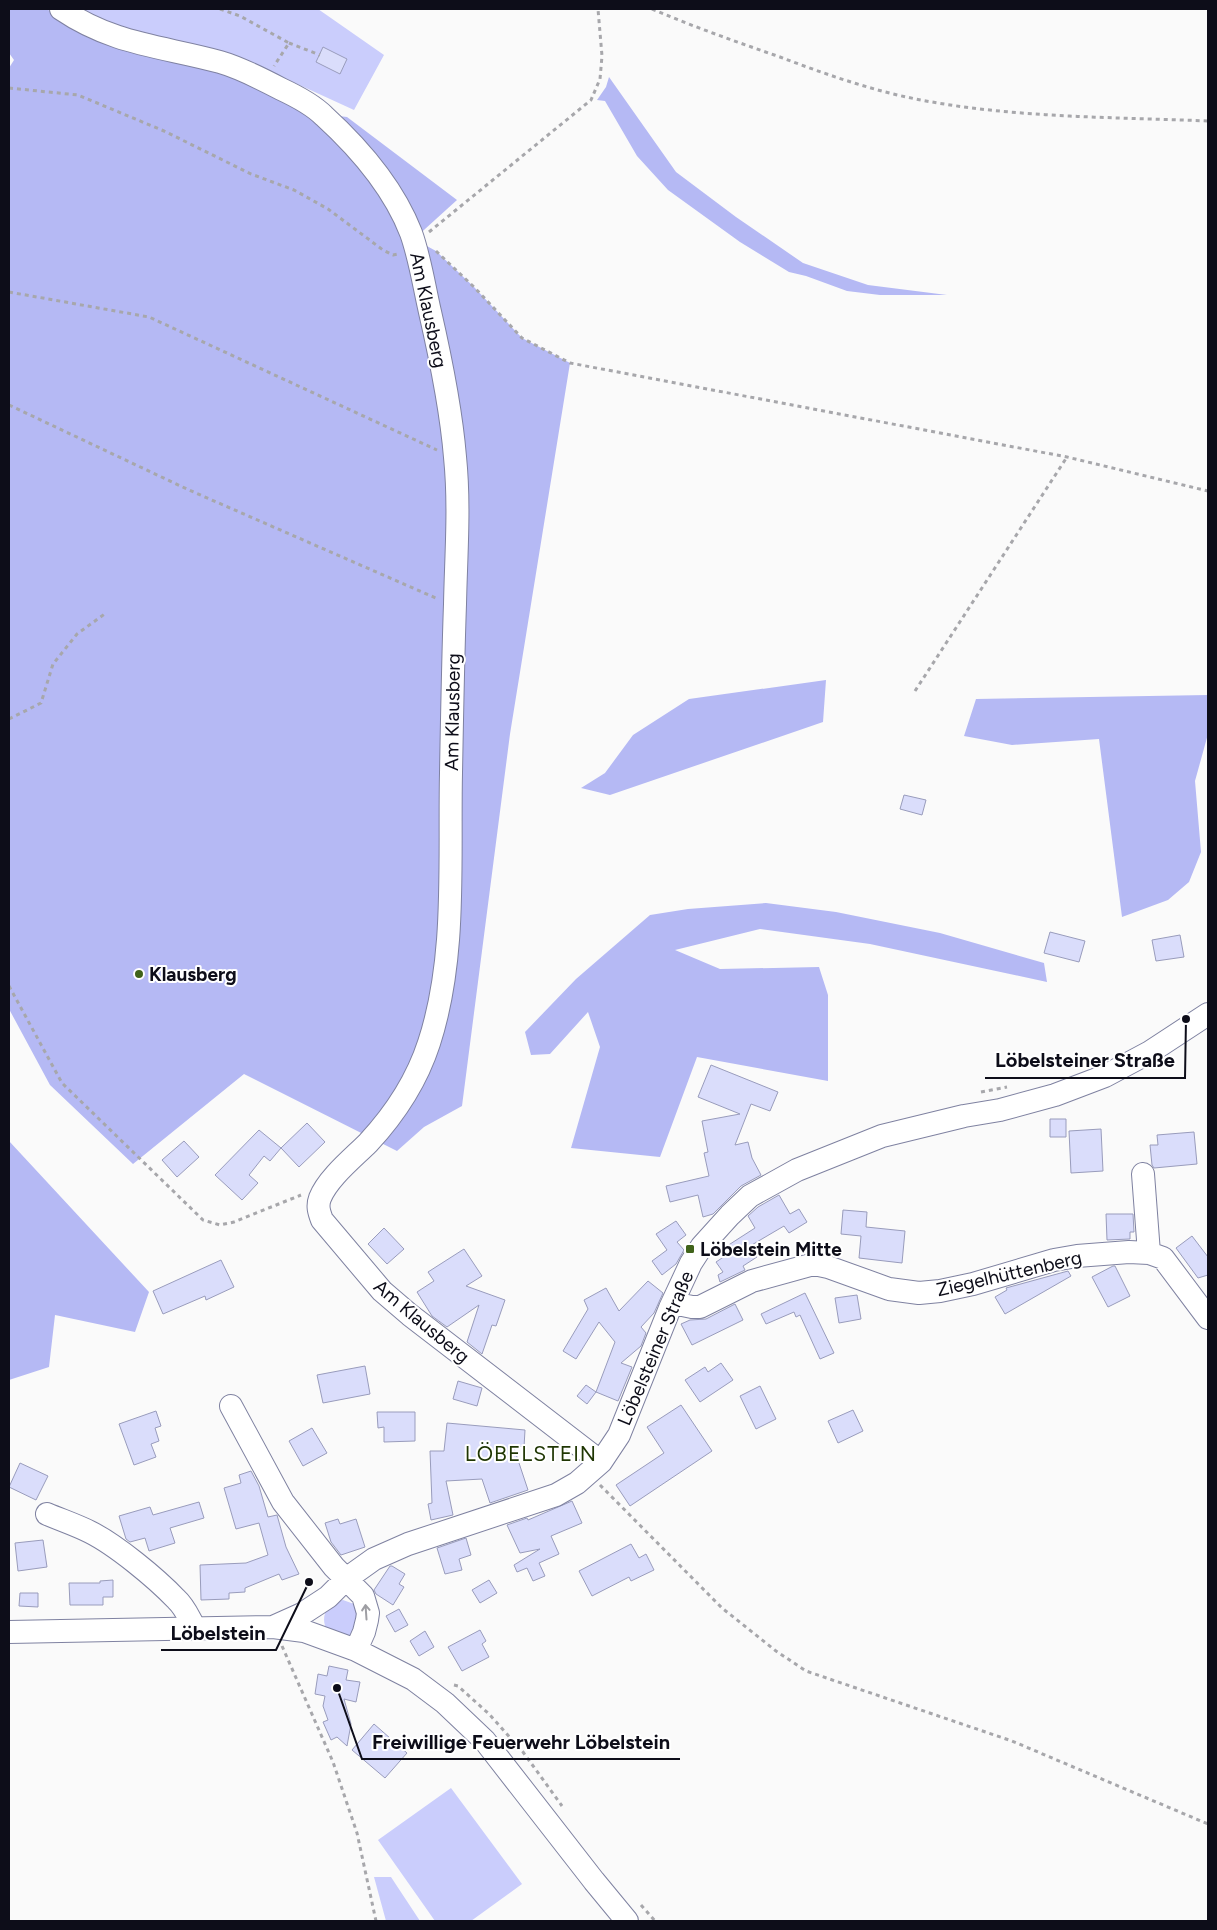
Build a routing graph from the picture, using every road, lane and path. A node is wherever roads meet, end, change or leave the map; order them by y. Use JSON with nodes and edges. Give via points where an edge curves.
{"nodes":[{"id":1,"x":61,"y":9,"type":"edge"},
{"id":2,"x":220,"y":9,"type":"edge"},
{"id":3,"x":598,"y":9,"type":"edge"},
{"id":4,"x":652,"y":9,"type":"edge"},
{"id":5,"x":289,"y":43,"type":"junction"},
{"id":6,"x":320,"y":55,"type":"dead end"},
{"id":7,"x":264,"y":80,"type":"junction"},
{"id":8,"x":9,"y":88,"type":"edge"},
{"id":9,"x":1208,"y":121,"type":"edge"},
{"id":10,"x":413,"y":239,"type":"junction"},
{"id":11,"x":9,"y":292,"type":"edge"},
{"id":12,"x":9,"y":405,"type":"edge"},
{"id":13,"x":1067,"y":457,"type":"junction"},
{"id":14,"x":456,"y":459,"type":"junction"},
{"id":15,"x":1208,"y":491,"type":"edge"},
{"id":16,"x":455,"y":607,"type":"junction"},
{"id":17,"x":106,"y":612,"type":"dead end"},
{"id":18,"x":915,"y":691,"type":"dead end"},
{"id":19,"x":9,"y":719,"type":"edge"},
{"id":20,"x":9,"y":986,"type":"edge"},
{"id":21,"x":1208,"y":1014,"type":"edge"},
{"id":22,"x":1012,"y":1086,"type":"dead end"},
{"id":23,"x":974,"y":1094,"type":"dead end"},
{"id":24,"x":1143,"y":1174,"type":"dead end"},
{"id":25,"x":329,"y":1184,"type":"junction"},
{"id":26,"x":1149,"y":1253,"type":"junction"},
{"id":27,"x":673,"y":1303,"type":"junction"},
{"id":28,"x":1208,"y":1318,"type":"edge"},
{"id":29,"x":231,"y":1406,"type":"dead end"},
{"id":30,"x":595,"y":1468,"type":"junction"},
{"id":31,"x":47,"y":1514,"type":"dead end"},
{"id":32,"x":346,"y":1579,"type":"junction"},
{"id":33,"x":273,"y":1627,"type":"junction"},
{"id":34,"x":195,"y":1628,"type":"junction"},
{"id":35,"x":9,"y":1632,"type":"edge"},
{"id":36,"x":356,"y":1650,"type":"junction"},
{"id":37,"x":1208,"y":1824,"type":"edge"},
{"id":38,"x":376,"y":1921,"type":"edge"},
{"id":39,"x":627,"y":1921,"type":"edge"}],
"edges":[{"from":1,"to":7,"type":"street","name":"Am Klausberg","via":[[108,35],[226,64]]},
{"from":2,"to":5,"type":"path","via":[[240,16]]},
{"from":3,"to":10,"type":"path","via":[[602,56],[600,79],[591,100],[432,231]]},
{"from":4,"to":9,"type":"path","via":[[810,68],[920,100],[1058,116]]},
{"from":5,"to":6,"type":"path"},
{"from":5,"to":7,"type":"path"},
{"from":7,"to":10,"type":"street","name":"Am Klausberg","via":[[304,100],[323,114],[362,155],[392,196]]},
{"from":8,"to":10,"type":"path","via":[[78,95],[164,131],[251,174],[294,190],[328,209],[393,255],[405,253]]},
{"from":10,"to":13,"type":"path","via":[[436,251],[522,338],[570,363]]},
{"from":10,"to":14,"type":"street","name":"Am Klausberg","via":[[449,403]]},
{"from":11,"to":14,"type":"path","via":[[149,317]]},
{"from":12,"to":16,"type":"path","via":[[189,490]]},
{"from":13,"to":15,"type":"path"},
{"from":13,"to":18,"type":"path"},
{"from":14,"to":16,"type":"street","name":"Am Klausberg"},
{"from":16,"to":25,"type":"street","name":"Am Klausberg","via":[[449,931],[442,1000],[419,1068],[395,1110]]},
{"from":17,"to":19,"type":"path","via":[[77,634],[53,664],[41,703]]},
{"from":20,"to":25,"type":"path","via":[[62,1083],[203,1220],[220,1225],[234,1222]]},
{"from":21,"to":27,"type":"street","name":"Löbelsteiner Straße","via":[[1106,1076],[1055,1095],[1000,1110],[882,1136],[773,1182],[750,1196],[702,1246]]},
{"from":22,"to":23,"type":"path"},
{"from":24,"to":26,"type":"street"},
{"from":25,"to":30,"type":"street","name":"Am Klausberg","via":[[319,1203],[322,1220],[382,1290]]},
{"from":26,"to":27,"type":"street","name":"Ziegelhüttenberg","via":[[1054,1260],[973,1284],[919,1293],[889,1289],[814,1264],[752,1281],[700,1307]]},
{"from":26,"to":28,"type":"street","via":[[1163,1258]]},
{"from":27,"to":30,"type":"street","name":"Löbelsteiner Straße","via":[[618,1435]]},
{"from":29,"to":32,"type":"street","via":[[283,1502]]},
{"from":30,"to":32,"type":"street","name":"Löbelsteiner Straße","via":[[556,1495],[400,1548],[374,1559]]},
{"from":30,"to":37,"type":"path","via":[[722,1608],[806,1671],[1012,1740]]},
{"from":31,"to":34,"type":"street","via":[[90,1532],[134,1562],[176,1599]]},
{"from":32,"to":33,"type":"street","name":"Löbelsteiner Straße","via":[[328,1597]]},
{"from":36,"to":32,"type":"street","one_way":true,"via":[[368,1613],[363,1596]]},
{"from":33,"to":34,"type":"street","name":"Löbelsteiner Straße"},
{"from":33,"to":36,"type":"street","via":[[304,1631]]},
{"from":33,"to":38,"type":"path","via":[[333,1762],[358,1833]]},
{"from":34,"to":35,"type":"street","name":"Löbelsteiner Straße"},
{"from":36,"to":39,"type":"street","via":[[413,1679],[445,1702],[485,1741]]}]}
